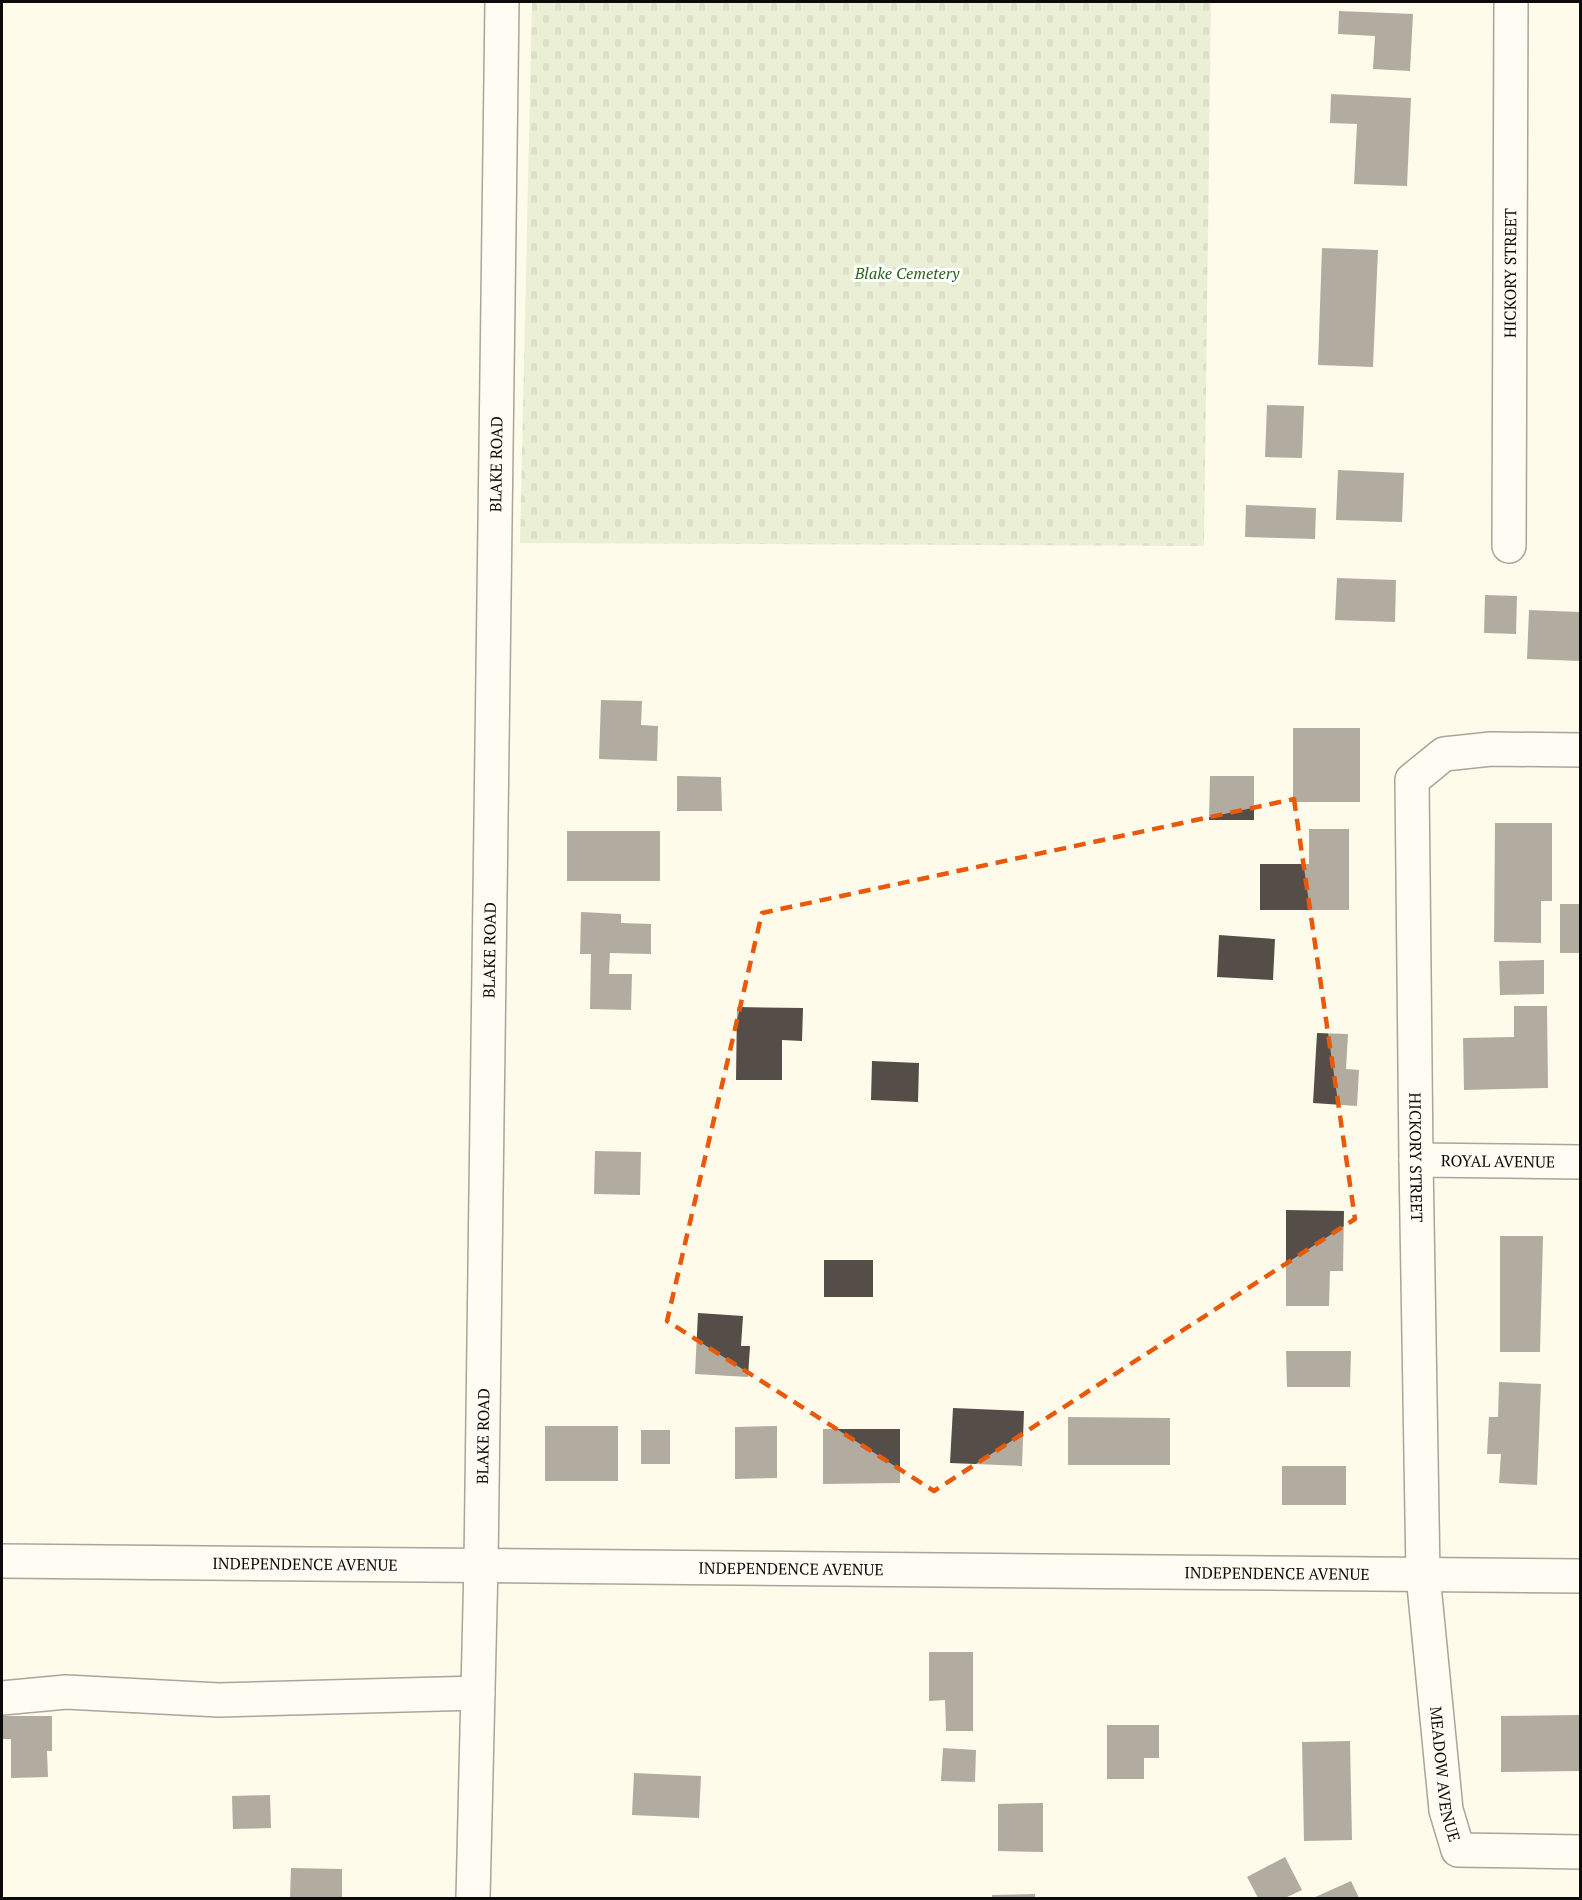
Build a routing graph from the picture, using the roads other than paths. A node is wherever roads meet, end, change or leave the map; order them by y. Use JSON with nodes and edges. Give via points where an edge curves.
{"nodes":[{"id":1,"x":502,"y":2,"type":"edge"},
{"id":2,"x":1511,"y":2,"type":"edge"},
{"id":3,"x":1509,"y":546,"type":"dead end"},
{"id":4,"x":1581,"y":750,"type":"edge"},
{"id":5,"x":1416,"y":1160,"type":"junction"},
{"id":6,"x":1581,"y":1162,"type":"edge"},
{"id":7,"x":2,"y":1561,"type":"edge"},
{"id":8,"x":480,"y":1565,"type":"junction"},
{"id":9,"x":1423,"y":1575,"type":"junction"},
{"id":10,"x":1581,"y":1575,"type":"edge"},
{"id":11,"x":478,"y":1693,"type":"junction"},
{"id":12,"x":2,"y":1698,"type":"edge"},
{"id":13,"x":1581,"y":1852,"type":"edge"},
{"id":14,"x":473,"y":1899,"type":"edge"}],
"edges":[{"from":1,"to":8,"type":"street","name":"BLAKE ROAD"},
{"from":2,"to":3,"type":"street","name":"HICKORY STREET"},
{"from":4,"to":5,"type":"street","name":"HICKORY STREET","via":[[1491,749],[1444,754],[1412,780]]},
{"from":5,"to":6,"type":"street","name":"ROYAL AVENUE"},
{"from":5,"to":9,"type":"street","name":"HICKORY STREET"},
{"from":7,"to":8,"type":"street","name":"INDEPENDENCE AVENUE"},
{"from":8,"to":9,"type":"street","name":"INDEPENDENCE AVENUE"},
{"from":8,"to":11,"type":"street","name":"BLAKE ROAD"},
{"from":9,"to":10,"type":"street","name":"INDEPENDENCE AVENUE"},
{"from":9,"to":13,"type":"street","name":"MEADOW AVENUE","via":[[1446,1810],[1458,1850]]},
{"from":11,"to":12,"type":"street","via":[[219,1700],[66,1692]]},
{"from":11,"to":14,"type":"street","name":"BLAKE ROAD"}]}
